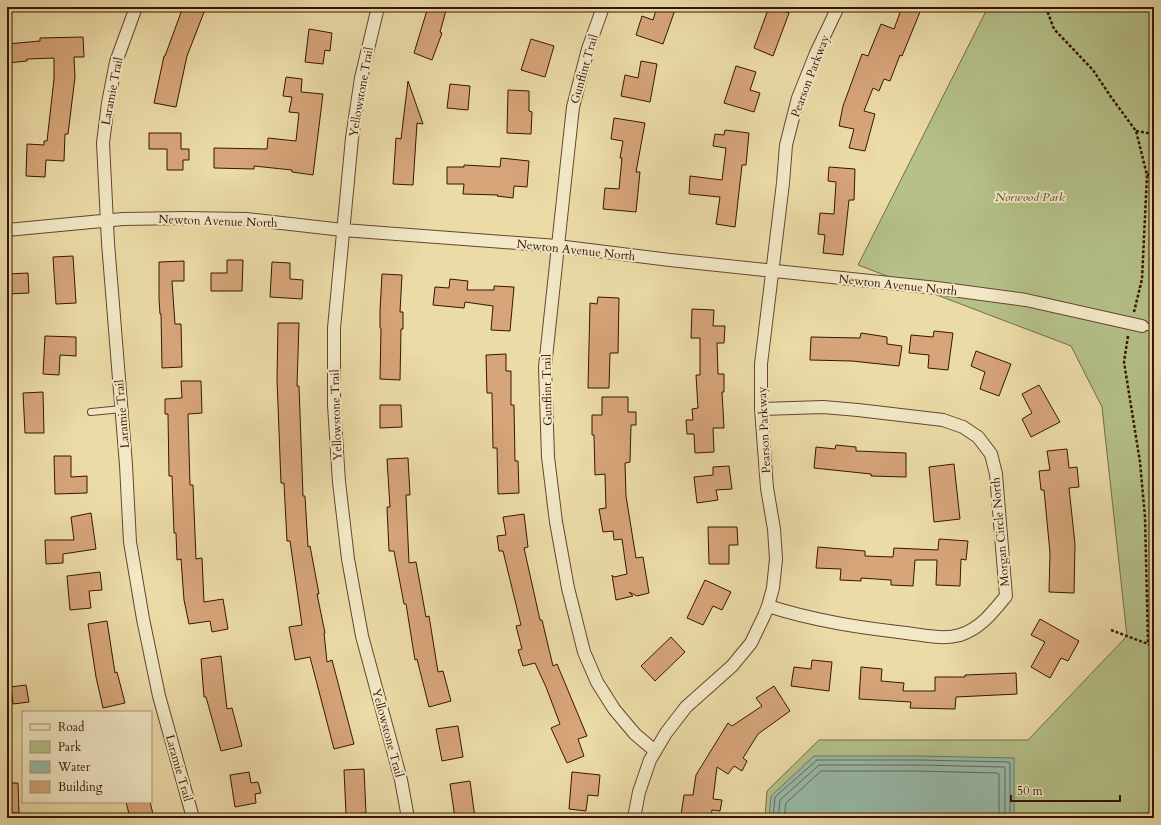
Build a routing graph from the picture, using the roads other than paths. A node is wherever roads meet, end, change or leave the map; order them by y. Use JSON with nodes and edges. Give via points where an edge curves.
{"nodes":[{"id":1,"x":136,"y":7,"type":"edge"},
{"id":2,"x":378,"y":7,"type":"edge"},
{"id":3,"x":603,"y":7,"type":"edge"},
{"id":4,"x":838,"y":7,"type":"edge"},
{"id":5,"x":106,"y":220,"type":"junction"},
{"id":6,"x":7,"y":230,"type":"edge"},
{"id":7,"x":343,"y":230,"type":"junction"},
{"id":8,"x":557,"y":246,"type":"junction"},
{"id":9,"x":771,"y":271,"type":"junction"},
{"id":10,"x":1142,"y":326,"type":"edge"},
{"id":11,"x":761,"y":409,"type":"junction"},
{"id":12,"x":122,"y":410,"type":"junction"},
{"id":13,"x":91,"y":412,"type":"dead end"},
{"id":14,"x":768,"y":606,"type":"junction"},
{"id":15,"x":655,"y":751,"type":"junction"},
{"id":16,"x":193,"y":818,"type":"edge"},
{"id":17,"x":408,"y":818,"type":"edge"},
{"id":18,"x":634,"y":818,"type":"edge"}],
"edges":[{"from":1,"to":5,"type":"street","name":"Laramie Trail","via":[[116,62],[108,103],[103,143]]},
{"from":2,"to":7,"type":"street","name":"Yellowstone Trail","via":[[361,78]]},
{"from":3,"to":8,"type":"street","name":"Gunflint Trail","via":[[588,49],[573,107]]},
{"from":4,"to":9,"type":"street","name":"Pearson Parkway","via":[[798,98],[786,145]]},
{"from":5,"to":6,"type":"street","name":"Newton Avenue North"},
{"from":5,"to":7,"type":"street","name":"Newton Avenue North","via":[[246,219]]},
{"from":5,"to":12,"type":"street","name":"Laramie Trail"},
{"from":7,"to":8,"type":"street","name":"Newton Avenue North"},
{"from":7,"to":17,"type":"street","name":"Yellowstone Trail","via":[[334,328],[334,405],[339,482],[348,559],[362,636],[401,780]]},
{"from":8,"to":9,"type":"street","name":"Newton Avenue North"},
{"from":8,"to":15,"type":"street","name":"Gunflint Trail","via":[[545,367],[548,457],[568,588],[584,652],[596,682],[635,734]]},
{"from":9,"to":10,"type":"street","name":"Newton Avenue North","via":[[1026,300]]},
{"from":9,"to":11,"type":"street","name":"Pearson Parkway","via":[[761,364]]},
{"from":11,"to":14,"type":"street","name":"Pearson Parkway","via":[[776,559]]},
{"from":11,"to":14,"type":"street","name":"Morgan Circle North","via":[[823,407],[943,420],[963,427],[978,437],[990,454],[996,474],[1006,596],[978,627],[960,635],[941,637],[830,623]]},
{"from":12,"to":13,"type":"lane"},
{"from":12,"to":16,"type":"street","name":"Laramie Trail","via":[[130,542],[143,619],[159,696]]},
{"from":14,"to":15,"type":"street","name":"Pearson Parkway","via":[[751,643],[732,666],[686,707]]},
{"from":15,"to":18,"type":"street","name":"Pearson Parkway","via":[[639,792]]}]}
